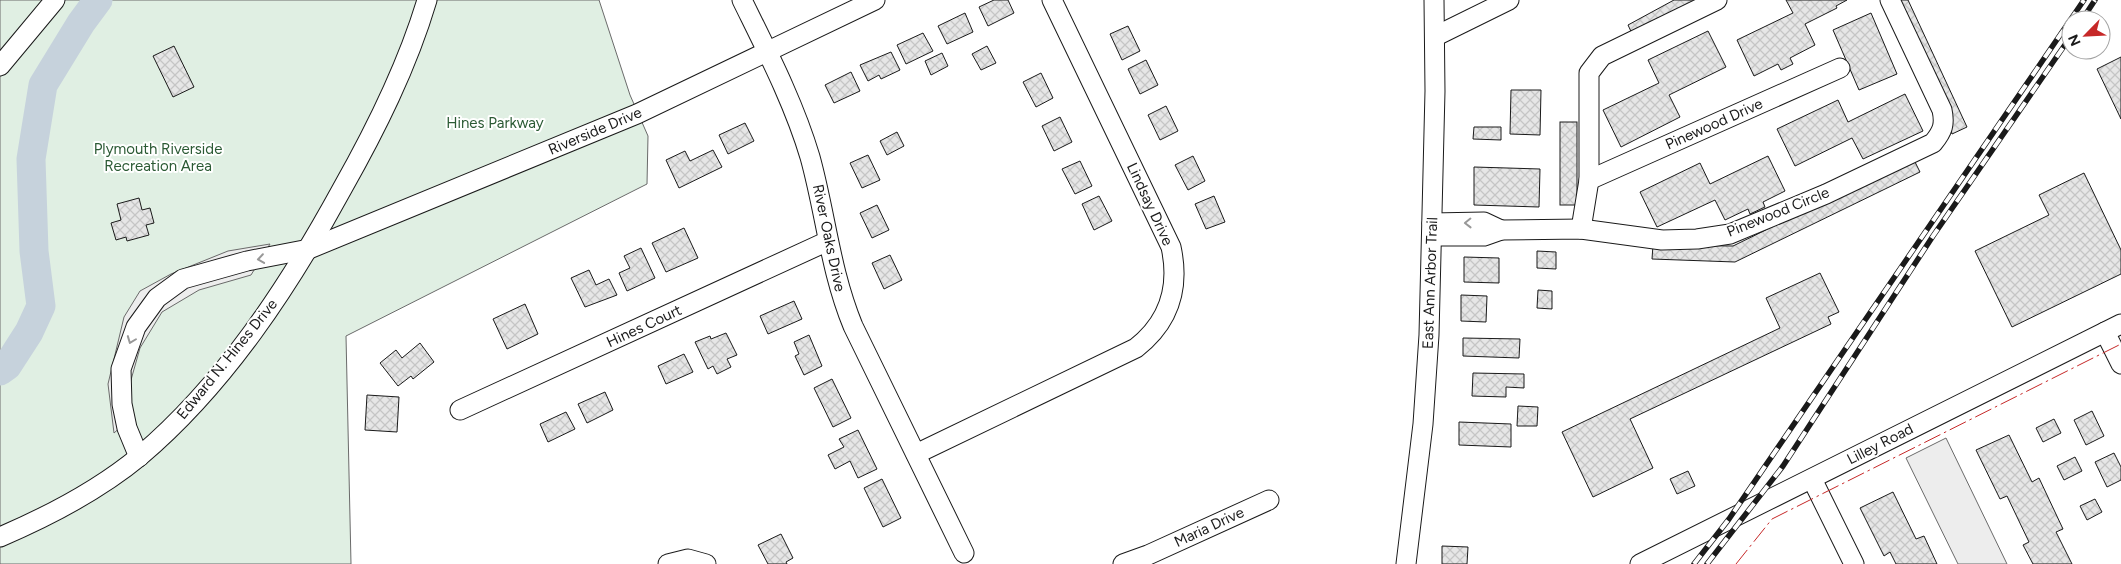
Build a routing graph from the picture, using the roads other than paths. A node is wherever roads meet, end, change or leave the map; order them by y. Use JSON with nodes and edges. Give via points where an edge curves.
{"nodes":[{"id":1,"x":55,"y":0,"type":"edge"},
{"id":2,"x":427,"y":0,"type":"edge"},
{"id":3,"x":742,"y":0,"type":"edge"},
{"id":4,"x":875,"y":0,"type":"edge"},
{"id":5,"x":1052,"y":0,"type":"edge"},
{"id":6,"x":1434,"y":0,"type":"edge"},
{"id":7,"x":1509,"y":0,"type":"edge"},
{"id":8,"x":1717,"y":0,"type":"edge"},
{"id":9,"x":1890,"y":0,"type":"edge"},
{"id":10,"x":1436,"y":36,"type":"junction"},
{"id":11,"x":768,"y":52,"type":"junction"},
{"id":12,"x":0,"y":66,"type":"edge"},
{"id":13,"x":1840,"y":68,"type":"dead end"},
{"id":14,"x":1589,"y":180,"type":"junction"},
{"id":15,"x":1581,"y":229,"type":"junction"},
{"id":16,"x":1432,"y":230,"type":"junction"},
{"id":17,"x":828,"y":241,"type":"junction"},
{"id":18,"x":309,"y":250,"type":"junction"},
{"id":19,"x":2113,"y":328,"type":"edge"},
{"id":20,"x":2121,"y":364,"type":"edge"},
{"id":21,"x":460,"y":410,"type":"dead end"},
{"id":22,"x":916,"y":454,"type":"junction"},
{"id":23,"x":139,"y":457,"type":"junction"},
{"id":24,"x":1812,"y":478,"type":"junction"},
{"id":25,"x":1270,"y":500,"type":"dead end"},
{"id":26,"x":0,"y":537,"type":"edge"},
{"id":27,"x":964,"y":554,"type":"dead end"},
{"id":28,"x":1150,"y":560,"type":"edge"},
{"id":29,"x":668,"y":564,"type":"edge"},
{"id":30,"x":706,"y":564,"type":"edge"},
{"id":31,"x":1123,"y":564,"type":"edge"},
{"id":32,"x":1406,"y":564,"type":"edge"},
{"id":33,"x":1640,"y":564,"type":"edge"},
{"id":34,"x":1854,"y":564,"type":"edge"}],
"edges":[{"from":1,"to":12,"type":"street"},
{"from":2,"to":18,"type":"street","name":"Edward N. Hines Drive","via":[[411,47],[380,117]]},
{"from":3,"to":11,"type":"street","name":"River Oaks Drive"},
{"from":4,"to":11,"type":"street","name":"Riverside Drive"},
{"from":5,"to":22,"type":"street","name":"Lindsay Drive","via":[[1171,247],[1173,294],[1159,326],[1136,348]]},
{"from":6,"to":10,"type":"street","name":"East Ann Arbor Trail"},
{"from":7,"to":10,"type":"street"},
{"from":8,"to":14,"type":"street","via":[[1602,56],[1589,73]]},
{"from":9,"to":15,"type":"street","name":"Pinewood Circle","via":[[1942,110],[1945,123],[1933,142],[1826,194],[1730,234],[1662,240]]},
{"from":10,"to":16,"type":"street","name":"East Ann Arbor Trail"},
{"from":11,"to":17,"type":"street","name":"River Oaks Drive","via":[[809,155]]},
{"from":11,"to":18,"type":"street","name":"Riverside Drive","via":[[637,114]]},
{"from":13,"to":14,"type":"street","name":"Pinewood Drive"},
{"from":14,"to":15,"type":"street"},
{"from":15,"to":16,"type":"street","via":[[1501,230],[1484,236]]},
{"from":16,"to":32,"type":"street","name":"East Ann Arbor Trail","via":[[1423,424]]},
{"from":17,"to":21,"type":"street","name":"Hines Court"},
{"from":17,"to":22,"type":"street","name":"River Oaks Drive","via":[[841,297]]},
{"from":18,"to":23,"type":"street","name":"Edward N. Hines Drive","via":[[264,318],[211,383],[176,423]]},
{"from":18,"to":23,"type":"street","name":"Riverside Drive","one_way":true,"via":[[209,270],[183,279],[157,298],[136,328],[121,369],[125,420]]},
{"from":19,"to":20,"type":"street"},
{"from":19,"to":24,"type":"street","name":"Lilley Road"},
{"from":22,"to":27,"type":"street","name":"River Oaks Drive"},
{"from":23,"to":26,"type":"street","name":"Edward N. Hines Drive","via":[[71,502]]},
{"from":24,"to":33,"type":"street","name":"Lilley Road"},
{"from":24,"to":34,"type":"street"},
{"from":25,"to":28,"type":"street","name":"Maria Drive"},
{"from":28,"to":31,"type":"street","name":"Maria Drive"},
{"from":29,"to":30,"type":"street","via":[[688,559]]}]}
